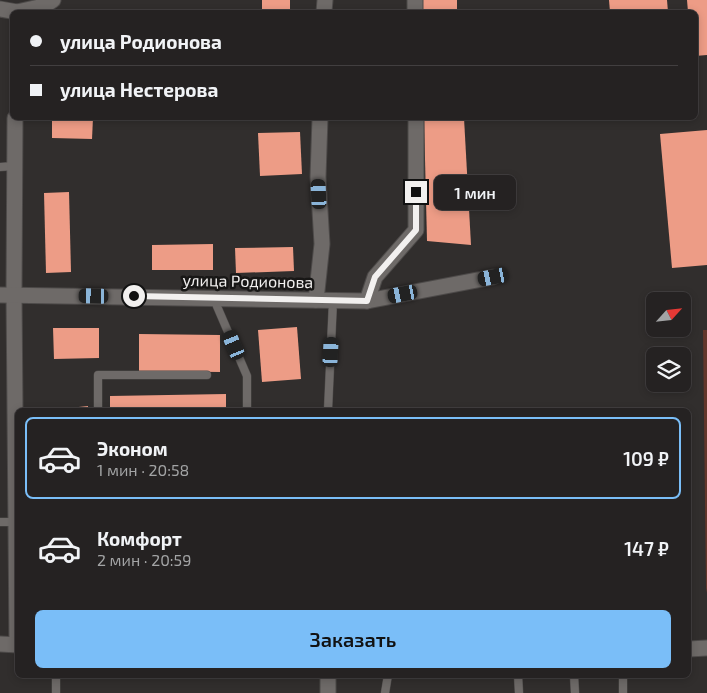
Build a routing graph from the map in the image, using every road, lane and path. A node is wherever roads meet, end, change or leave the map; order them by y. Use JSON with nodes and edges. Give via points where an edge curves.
{"nodes":[{"id":1,"x":53,"y":0,"type":"edge"},
{"id":2,"x":26,"y":10,"type":"edge"},
{"id":3,"x":15,"y":120,"type":"edge"},
{"id":4,"x":320,"y":120,"type":"edge"},
{"id":5,"x":416,"y":120,"type":"edge"},
{"id":6,"x":7,"y":167,"type":"edge"},
{"id":7,"x":493,"y":277,"type":"dead end"},
{"id":8,"x":7,"y":295,"type":"edge"},
{"id":9,"x":213,"y":297,"type":"junction"},
{"id":10,"x":316,"y":300,"type":"junction"},
{"id":11,"x":334,"y":301,"type":"junction"},
{"id":12,"x":367,"y":301,"type":"junction"},
{"id":13,"x":207,"y":375,"type":"dead end"},
{"id":14,"x":98,"y":408,"type":"edge"},
{"id":15,"x":247,"y":408,"type":"edge"},
{"id":16,"x":328,"y":408,"type":"edge"},
{"id":17,"x":11,"y":522,"type":"edge"},
{"id":18,"x":15,"y":604,"type":"edge"},
{"id":19,"x":0,"y":644,"type":"edge"},
{"id":20,"x":15,"y":645,"type":"edge"},
{"id":21,"x":707,"y":648,"type":"edge"},
{"id":22,"x":691,"y":649,"type":"edge"},
{"id":23,"x":56,"y":678,"type":"edge"},
{"id":24,"x":328,"y":678,"type":"edge"},
{"id":25,"x":388,"y":678,"type":"edge"},
{"id":26,"x":518,"y":678,"type":"edge"},
{"id":27,"x":574,"y":678,"type":"edge"},
{"id":28,"x":623,"y":678,"type":"edge"},
{"id":29,"x":56,"y":693,"type":"edge"},
{"id":30,"x":328,"y":693,"type":"edge"},
{"id":31,"x":385,"y":693,"type":"edge"},
{"id":32,"x":519,"y":693,"type":"edge"},
{"id":33,"x":575,"y":693,"type":"edge"},
{"id":34,"x":623,"y":693,"type":"edge"}],
"edges":[{"from":1,"to":2,"type":"street","via":[[44,6]]},
{"from":3,"to":6,"type":"street"},
{"from":4,"to":10,"type":"street","via":[[318,177],[322,244]]},
{"from":5,"to":12,"type":"street","via":[[416,230],[375,277]]},
{"from":6,"to":8,"type":"street"},
{"from":7,"to":12,"type":"street","name":"улица Родионова"},
{"from":8,"to":9,"type":"street","name":"улица Родионова"},
{"from":8,"to":17,"type":"street"},
{"from":9,"to":10,"type":"street","name":"улица Родионова"},
{"from":9,"to":15,"type":"lane","via":[[247,376]]},
{"from":10,"to":11,"type":"street","name":"улица Родионова"},
{"from":11,"to":12,"type":"street","name":"улица Родионова"},
{"from":11,"to":16,"type":"lane"},
{"from":13,"to":14,"type":"lane","via":[[98,375]]},
{"from":17,"to":18,"type":"street"},
{"from":19,"to":20,"type":"street"},
{"from":21,"to":22,"type":"street"},
{"from":23,"to":29,"type":"lane"},
{"from":24,"to":30,"type":"street"},
{"from":25,"to":31,"type":"lane"},
{"from":26,"to":32,"type":"lane"},
{"from":27,"to":33,"type":"lane"},
{"from":28,"to":34,"type":"lane"}]}
